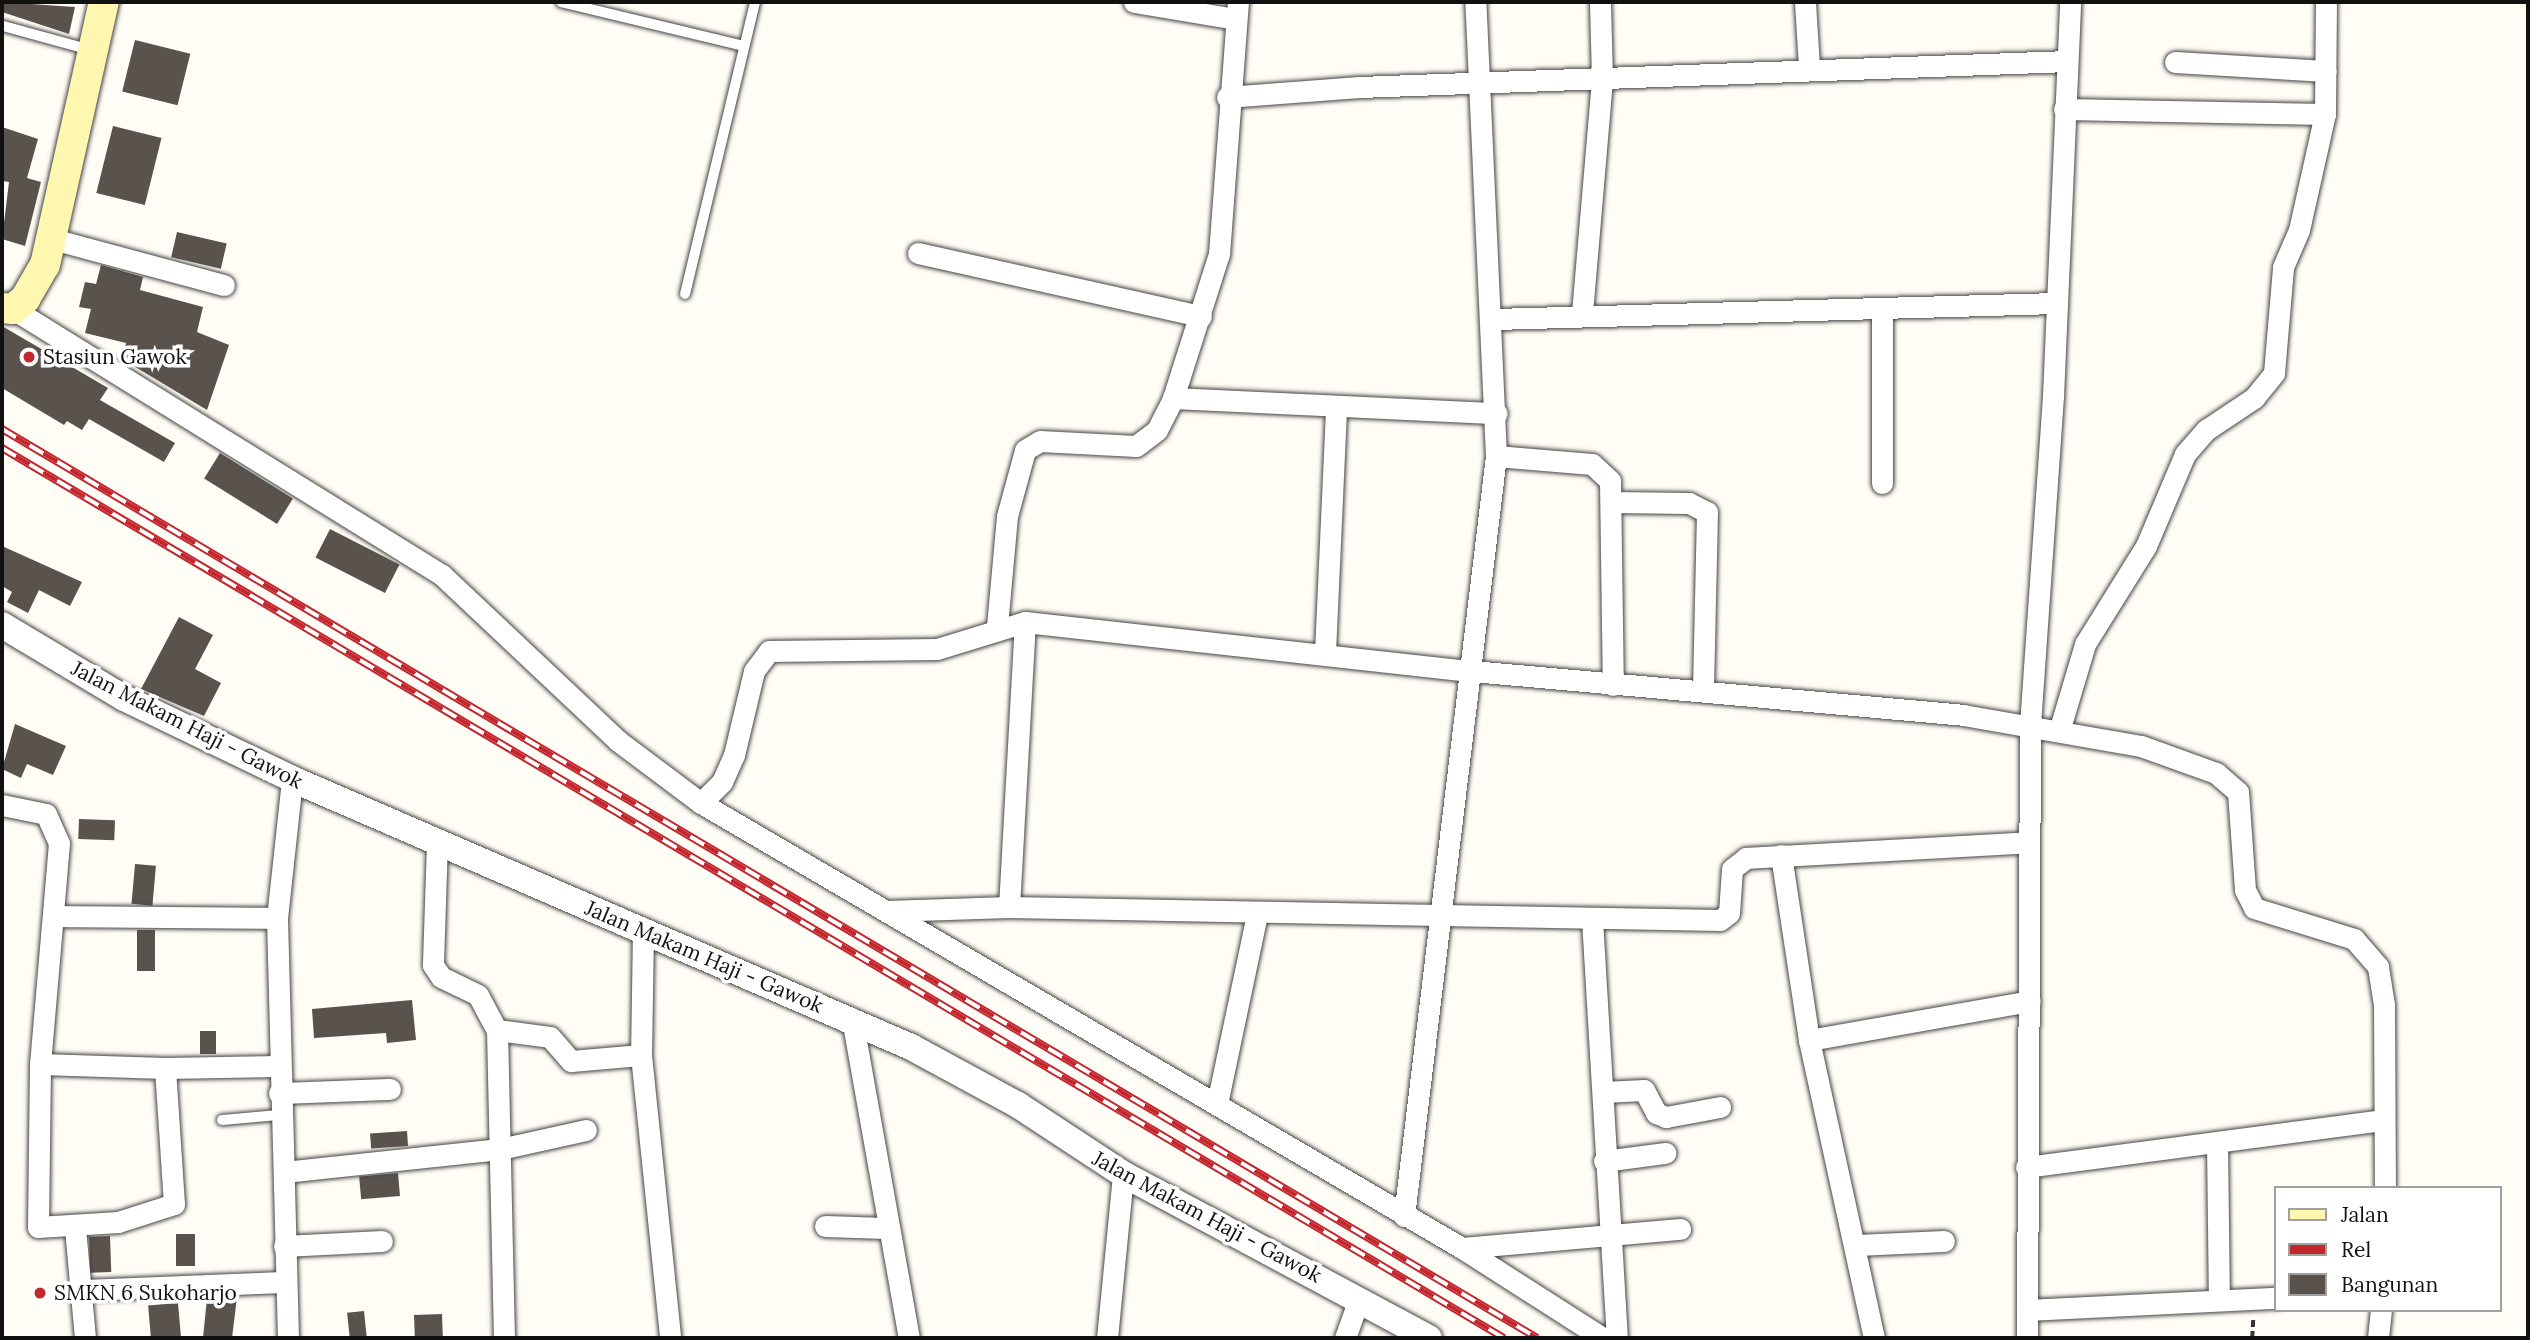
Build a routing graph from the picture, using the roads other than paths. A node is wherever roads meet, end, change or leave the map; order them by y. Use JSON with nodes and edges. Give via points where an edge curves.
{"nodes":[{"id":1,"x":104,"y":2,"type":"edge"},
{"id":2,"x":561,"y":2,"type":"edge"},
{"id":3,"x":755,"y":2,"type":"edge"},
{"id":4,"x":1135,"y":2,"type":"edge"},
{"id":5,"x":1475,"y":2,"type":"edge"},
{"id":6,"x":1600,"y":2,"type":"edge"},
{"id":7,"x":1805,"y":2,"type":"edge"},
{"id":8,"x":2070,"y":2,"type":"edge"},
{"id":9,"x":2326,"y":2,"type":"edge"},
{"id":10,"x":1237,"y":10,"type":"edge"},
{"id":11,"x":3,"y":26,"type":"edge"},
{"id":12,"x":744,"y":46,"type":"junction"},
{"id":13,"x":93,"y":51,"type":"junction"},
{"id":14,"x":2067,"y":61,"type":"junction"},
{"id":15,"x":2175,"y":62,"type":"dead end"},
{"id":16,"x":1809,"y":68,"type":"junction"},
{"id":17,"x":2326,"y":71,"type":"junction"},
{"id":18,"x":1602,"y":79,"type":"junction"},
{"id":19,"x":1480,"y":82,"type":"junction"},
{"id":20,"x":1227,"y":97,"type":"junction"},
{"id":21,"x":2064,"y":109,"type":"junction"},
{"id":22,"x":2325,"y":114,"type":"junction"},
{"id":23,"x":53,"y":239,"type":"junction"},
{"id":24,"x":918,"y":253,"type":"dead end"},
{"id":25,"x":224,"y":285,"type":"dead end"},
{"id":26,"x":685,"y":294,"type":"dead end"},
{"id":27,"x":2057,"y":303,"type":"junction"},
{"id":28,"x":7,"y":308,"type":"edge"},
{"id":29,"x":1882,"y":311,"type":"junction"},
{"id":30,"x":1581,"y":313,"type":"junction"},
{"id":31,"x":1201,"y":316,"type":"junction"},
{"id":32,"x":1494,"y":319,"type":"junction"},
{"id":33,"x":1173,"y":398,"type":"junction"},
{"id":34,"x":1336,"y":407,"type":"junction"},
{"id":35,"x":1497,"y":413,"type":"junction"},
{"id":36,"x":1496,"y":456,"type":"junction"},
{"id":37,"x":1882,"y":483,"type":"dead end"},
{"id":38,"x":1611,"y":502,"type":"junction"},
{"id":39,"x":1025,"y":622,"type":"junction"},
{"id":40,"x":2,"y":625,"type":"edge"},
{"id":41,"x":997,"y":626,"type":"junction"},
{"id":42,"x":1325,"y":652,"type":"junction"},
{"id":43,"x":1472,"y":671,"type":"junction"},
{"id":44,"x":1613,"y":685,"type":"junction"},
{"id":45,"x":1703,"y":690,"type":"junction"},
{"id":46,"x":2030,"y":725,"type":"junction"},
{"id":47,"x":2060,"y":728,"type":"junction"},
{"id":48,"x":292,"y":779,"type":"junction"},
{"id":49,"x":701,"y":803,"type":"junction"},
{"id":50,"x":2,"y":805,"type":"edge"},
{"id":51,"x":437,"y":842,"type":"junction"},
{"id":52,"x":2028,"y":842,"type":"junction"},
{"id":53,"x":1781,"y":855,"type":"junction"},
{"id":54,"x":1009,"y":907,"type":"junction"},
{"id":55,"x":886,"y":911,"type":"junction"},
{"id":56,"x":1256,"y":915,"type":"junction"},
{"id":57,"x":1444,"y":915,"type":"junction"},
{"id":58,"x":57,"y":916,"type":"junction"},
{"id":59,"x":277,"y":918,"type":"junction"},
{"id":60,"x":1592,"y":919,"type":"junction"},
{"id":61,"x":643,"y":930,"type":"junction"},
{"id":62,"x":2030,"y":1001,"type":"junction"},
{"id":63,"x":853,"y":1024,"type":"junction"},
{"id":64,"x":496,"y":1030,"type":"junction"},
{"id":65,"x":1809,"y":1040,"type":"junction"},
{"id":66,"x":641,"y":1055,"type":"junction"},
{"id":67,"x":40,"y":1064,"type":"junction"},
{"id":68,"x":278,"y":1066,"type":"junction"},
{"id":69,"x":165,"y":1068,"type":"junction"},
{"id":70,"x":390,"y":1089,"type":"dead end"},
{"id":71,"x":1603,"y":1091,"type":"junction"},
{"id":72,"x":279,"y":1093,"type":"junction"},
{"id":73,"x":1217,"y":1104,"type":"junction"},
{"id":74,"x":1720,"y":1107,"type":"dead end"},
{"id":75,"x":279,"y":1115,"type":"junction"},
{"id":76,"x":222,"y":1120,"type":"dead end"},
{"id":77,"x":2383,"y":1120,"type":"junction"},
{"id":78,"x":586,"y":1130,"type":"dead end"},
{"id":79,"x":2217,"y":1143,"type":"junction"},
{"id":80,"x":500,"y":1149,"type":"junction"},
{"id":81,"x":1665,"y":1153,"type":"dead end"},
{"id":82,"x":1604,"y":1161,"type":"junction"},
{"id":83,"x":2026,"y":1167,"type":"junction"},
{"id":84,"x":284,"y":1172,"type":"junction"},
{"id":85,"x":1123,"y":1174,"type":"junction"},
{"id":86,"x":2385,"y":1186,"type":"edge"},
{"id":87,"x":1404,"y":1216,"type":"junction"},
{"id":88,"x":825,"y":1226,"type":"dead end"},
{"id":89,"x":75,"y":1228,"type":"junction"},
{"id":90,"x":885,"y":1228,"type":"junction"},
{"id":91,"x":1680,"y":1229,"type":"dead end"},
{"id":92,"x":1609,"y":1235,"type":"junction"},
{"id":93,"x":382,"y":1241,"type":"dead end"},
{"id":94,"x":1944,"y":1241,"type":"dead end"},
{"id":95,"x":1857,"y":1245,"type":"junction"},
{"id":96,"x":284,"y":1246,"type":"junction"},
{"id":97,"x":1462,"y":1248,"type":"junction"},
{"id":98,"x":285,"y":1282,"type":"junction"},
{"id":99,"x":82,"y":1290,"type":"junction"},
{"id":100,"x":2219,"y":1297,"type":"junction"},
{"id":101,"x":2274,"y":1298,"type":"edge"},
{"id":102,"x":1359,"y":1300,"type":"junction"},
{"id":103,"x":2027,"y":1310,"type":"junction"},
{"id":104,"x":2381,"y":1312,"type":"edge"},
{"id":105,"x":85,"y":1338,"type":"edge"},
{"id":106,"x":288,"y":1338,"type":"edge"},
{"id":107,"x":503,"y":1338,"type":"edge"},
{"id":108,"x":670,"y":1338,"type":"edge"},
{"id":109,"x":909,"y":1338,"type":"edge"},
{"id":110,"x":1107,"y":1338,"type":"edge"},
{"id":111,"x":1345,"y":1338,"type":"edge"},
{"id":112,"x":1429,"y":1338,"type":"edge"},
{"id":113,"x":1603,"y":1338,"type":"edge"},
{"id":114,"x":1617,"y":1338,"type":"edge"},
{"id":115,"x":1874,"y":1338,"type":"edge"},
{"id":116,"x":2027,"y":1338,"type":"edge"},
{"id":117,"x":2378,"y":1338,"type":"edge"}],
"edges":[{"from":1,"to":13,"type":"main road"},
{"from":2,"to":12,"type":"lane"},
{"from":3,"to":12,"type":"lane"},
{"from":4,"to":10,"type":"street"},
{"from":5,"to":19,"type":"street"},
{"from":6,"to":18,"type":"street"},
{"from":7,"to":16,"type":"street"},
{"from":8,"to":14,"type":"street"},
{"from":9,"to":17,"type":"street"},
{"from":10,"to":20,"type":"street"},
{"from":11,"to":13,"type":"lane"},
{"from":12,"to":26,"type":"lane"},
{"from":13,"to":23,"type":"main road"},
{"from":14,"to":16,"type":"street"},
{"from":14,"to":21,"type":"street"},
{"from":15,"to":17,"type":"street"},
{"from":16,"to":18,"type":"street"},
{"from":17,"to":22,"type":"street"},
{"from":18,"to":19,"type":"street"},
{"from":18,"to":30,"type":"street"},
{"from":19,"to":20,"type":"street"},
{"from":19,"to":32,"type":"street"},
{"from":20,"to":31,"type":"street","via":[[1219,254]]},
{"from":21,"to":22,"type":"street"},
{"from":21,"to":27,"type":"street"},
{"from":22,"to":47,"type":"street","via":[[2299,230],[2283,267],[2274,373],[2254,398],[2206,430],[2185,454],[2146,546],[2085,643]]},
{"from":23,"to":25,"type":"street"},
{"from":23,"to":28,"type":"main road","via":[[34,288]]},
{"from":24,"to":31,"type":"street"},
{"from":27,"to":29,"type":"street"},
{"from":27,"to":46,"type":"street"},
{"from":28,"to":49,"type":"street","via":[[442,575],[618,741]]},
{"from":29,"to":30,"type":"street"},
{"from":29,"to":37,"type":"street"},
{"from":30,"to":32,"type":"street"},
{"from":31,"to":33,"type":"street"},
{"from":32,"to":35,"type":"street"},
{"from":33,"to":34,"type":"street"},
{"from":33,"to":41,"type":"street","via":[[1157,430],[1136,446],[1040,441],[1025,450],[1009,504]]},
{"from":34,"to":35,"type":"street"},
{"from":34,"to":42,"type":"street"},
{"from":35,"to":36,"type":"street"},
{"from":36,"to":38,"type":"street","via":[[1598,467],[1610,481]]},
{"from":36,"to":43,"type":"street"},
{"from":38,"to":44,"type":"street"},
{"from":38,"to":45,"type":"street","via":[[1689,503],[1707,512]]},
{"from":39,"to":41,"type":"street"},
{"from":39,"to":42,"type":"street"},
{"from":39,"to":54,"type":"street"},
{"from":40,"to":48,"type":"street","name":"Jalan Makam Haji - Gawok","via":[[124,698]]},
{"from":41,"to":49,"type":"street","via":[[937,649],[769,651],[754,671],[734,755],[722,782]]},
{"from":42,"to":43,"type":"street"},
{"from":43,"to":44,"type":"street"},
{"from":43,"to":57,"type":"street"},
{"from":44,"to":45,"type":"street"},
{"from":45,"to":46,"type":"street"},
{"from":46,"to":47,"type":"street"},
{"from":46,"to":52,"type":"street"},
{"from":47,"to":77,"type":"street","via":[[2141,746],[2232,783],[2243,803],[2245,890],[2254,908],[2354,939],[2378,967],[2384,1003]]},
{"from":48,"to":51,"type":"street","name":"Jalan Makam Haji - Gawok"},
{"from":48,"to":59,"type":"street"},
{"from":49,"to":55,"type":"street"},
{"from":50,"to":58,"type":"street","via":[[27,808],[54,822]]},
{"from":51,"to":61,"type":"street","name":"Jalan Makam Haji - Gawok"},
{"from":51,"to":64,"type":"street","via":[[432,960],[441,976],[478,995]]},
{"from":52,"to":53,"type":"street"},
{"from":52,"to":62,"type":"street"},
{"from":53,"to":60,"type":"street","via":[[1746,858],[1732,869],[1724,919]]},
{"from":53,"to":65,"type":"street"},
{"from":54,"to":55,"type":"street"},
{"from":54,"to":56,"type":"street"},
{"from":55,"to":73,"type":"street"},
{"from":56,"to":57,"type":"street"},
{"from":56,"to":73,"type":"street"},
{"from":57,"to":60,"type":"street"},
{"from":57,"to":87,"type":"street"},
{"from":58,"to":59,"type":"street"},
{"from":58,"to":67,"type":"street"},
{"from":59,"to":68,"type":"street"},
{"from":60,"to":71,"type":"street"},
{"from":61,"to":63,"type":"street","name":"Jalan Makam Haji - Gawok"},
{"from":61,"to":66,"type":"street"},
{"from":62,"to":65,"type":"street"},
{"from":62,"to":83,"type":"street"},
{"from":63,"to":85,"type":"street","name":"Jalan Makam Haji - Gawok","via":[[964,1074]]},
{"from":63,"to":90,"type":"street"},
{"from":64,"to":66,"type":"street","via":[[550,1037],[571,1061]]},
{"from":64,"to":80,"type":"street"},
{"from":65,"to":95,"type":"street"},
{"from":66,"to":108,"type":"street"},
{"from":67,"to":69,"type":"street"},
{"from":67,"to":89,"type":"street","via":[[37,1223],[40,1228]]},
{"from":68,"to":69,"type":"street"},
{"from":68,"to":72,"type":"street"},
{"from":69,"to":89,"type":"street","via":[[174,1204],[151,1215]]},
{"from":70,"to":72,"type":"street"},
{"from":71,"to":74,"type":"street","via":[[1644,1090],[1656,1113],[1666,1117]]},
{"from":71,"to":82,"type":"street"},
{"from":72,"to":75,"type":"street"},
{"from":73,"to":87,"type":"street"},
{"from":75,"to":76,"type":"lane"},
{"from":75,"to":84,"type":"street"},
{"from":77,"to":79,"type":"street"},
{"from":77,"to":86,"type":"street"},
{"from":78,"to":80,"type":"street"},
{"from":79,"to":83,"type":"street"},
{"from":79,"to":100,"type":"street"},
{"from":80,"to":84,"type":"street"},
{"from":80,"to":107,"type":"street"},
{"from":81,"to":82,"type":"street"},
{"from":82,"to":92,"type":"street"},
{"from":83,"to":103,"type":"street"},
{"from":84,"to":96,"type":"street"},
{"from":85,"to":102,"type":"street","name":"Jalan Makam Haji - Gawok"},
{"from":85,"to":110,"type":"street"},
{"from":87,"to":97,"type":"street"},
{"from":88,"to":90,"type":"street"},
{"from":89,"to":99,"type":"street"},
{"from":90,"to":109,"type":"street"},
{"from":91,"to":92,"type":"street"},
{"from":92,"to":97,"type":"street"},
{"from":92,"to":114,"type":"street"},
{"from":93,"to":96,"type":"street"},
{"from":94,"to":95,"type":"street"},
{"from":95,"to":115,"type":"street"},
{"from":96,"to":98,"type":"street"},
{"from":97,"to":113,"type":"street"},
{"from":98,"to":99,"type":"street"},
{"from":98,"to":106,"type":"street"},
{"from":99,"to":105,"type":"street"},
{"from":100,"to":101,"type":"street"},
{"from":100,"to":103,"type":"street"},
{"from":102,"to":111,"type":"street"},
{"from":102,"to":112,"type":"street","name":"Jalan Makam Haji - Gawok"},
{"from":103,"to":116,"type":"street"},
{"from":104,"to":117,"type":"street"}]}
